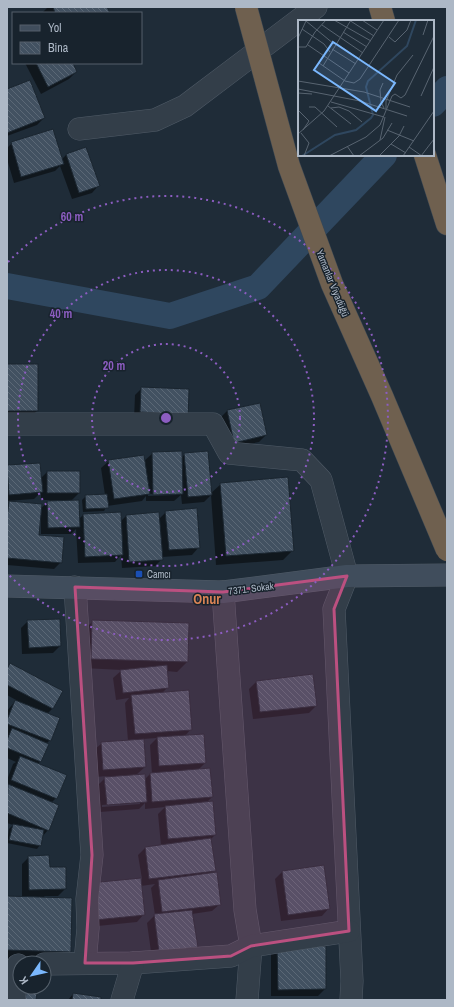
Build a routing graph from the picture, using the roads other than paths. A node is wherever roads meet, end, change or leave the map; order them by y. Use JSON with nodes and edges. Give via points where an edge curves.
{"nodes":[{"id":1,"x":246,"y":7,"type":"edge"},
{"id":2,"x":316,"y":7,"type":"edge"},
{"id":3,"x":380,"y":7,"type":"edge"},
{"id":4,"x":299,"y":20,"type":"edge"},
{"id":5,"x":384,"y":20,"type":"edge"},
{"id":6,"x":298,"y":21,"type":"edge"},
{"id":7,"x":79,"y":130,"type":"dead end"},
{"id":8,"x":425,"y":156,"type":"edge"},
{"id":9,"x":447,"y":224,"type":"edge"},
{"id":10,"x":7,"y":424,"type":"edge"},
{"id":11,"x":447,"y":550,"type":"edge"},
{"id":12,"x":447,"y":575,"type":"edge"},
{"id":13,"x":347,"y":576,"type":"junction"},
{"id":14,"x":7,"y":586,"type":"edge"},
{"id":15,"x":75,"y":587,"type":"junction"},
{"id":16,"x":223,"y":592,"type":"junction"},
{"id":17,"x":349,"y":931,"type":"junction"},
{"id":18,"x":251,"y":946,"type":"junction"},
{"id":19,"x":85,"y":963,"type":"junction"},
{"id":20,"x":132,"y":963,"type":"junction"},
{"id":21,"x":52,"y":964,"type":"edge"},
{"id":22,"x":122,"y":1000,"type":"edge"},
{"id":23,"x":247,"y":1000,"type":"edge"},
{"id":24,"x":351,"y":1000,"type":"edge"}],
"edges":[{"from":1,"to":11,"type":"highway","name":"Yamanlar Viyadüğü","bridge":true,"via":[[290,166],[332,284]]},
{"from":2,"to":4,"type":"street"},
{"from":3,"to":5,"type":"highway"},
{"from":6,"to":7,"type":"street","via":[[185,106],[154,120]]},
{"from":8,"to":9,"type":"highway"},
{"from":10,"to":13,"type":"street","via":[[213,424],[229,453],[302,460],[321,480]]},
{"from":12,"to":13,"type":"street","name":"7371. Sokak"},
{"from":13,"to":16,"type":"street","name":"7371. Sokak"},
{"from":13,"to":17,"type":"street","via":[[334,609]]},
{"from":14,"to":15,"type":"street","name":"7371. Sokak"},
{"from":15,"to":16,"type":"street","name":"7371. Sokak"},
{"from":15,"to":19,"type":"street","via":[[92,855],[87,899]]},
{"from":16,"to":18,"type":"street","via":[[245,910]]},
{"from":17,"to":18,"type":"street"},
{"from":17,"to":24,"type":"street"},
{"from":18,"to":20,"type":"street","via":[[231,956]]},
{"from":18,"to":23,"type":"street"},
{"from":19,"to":20,"type":"street"},
{"from":19,"to":21,"type":"street"},
{"from":20,"to":22,"type":"street"}]}
